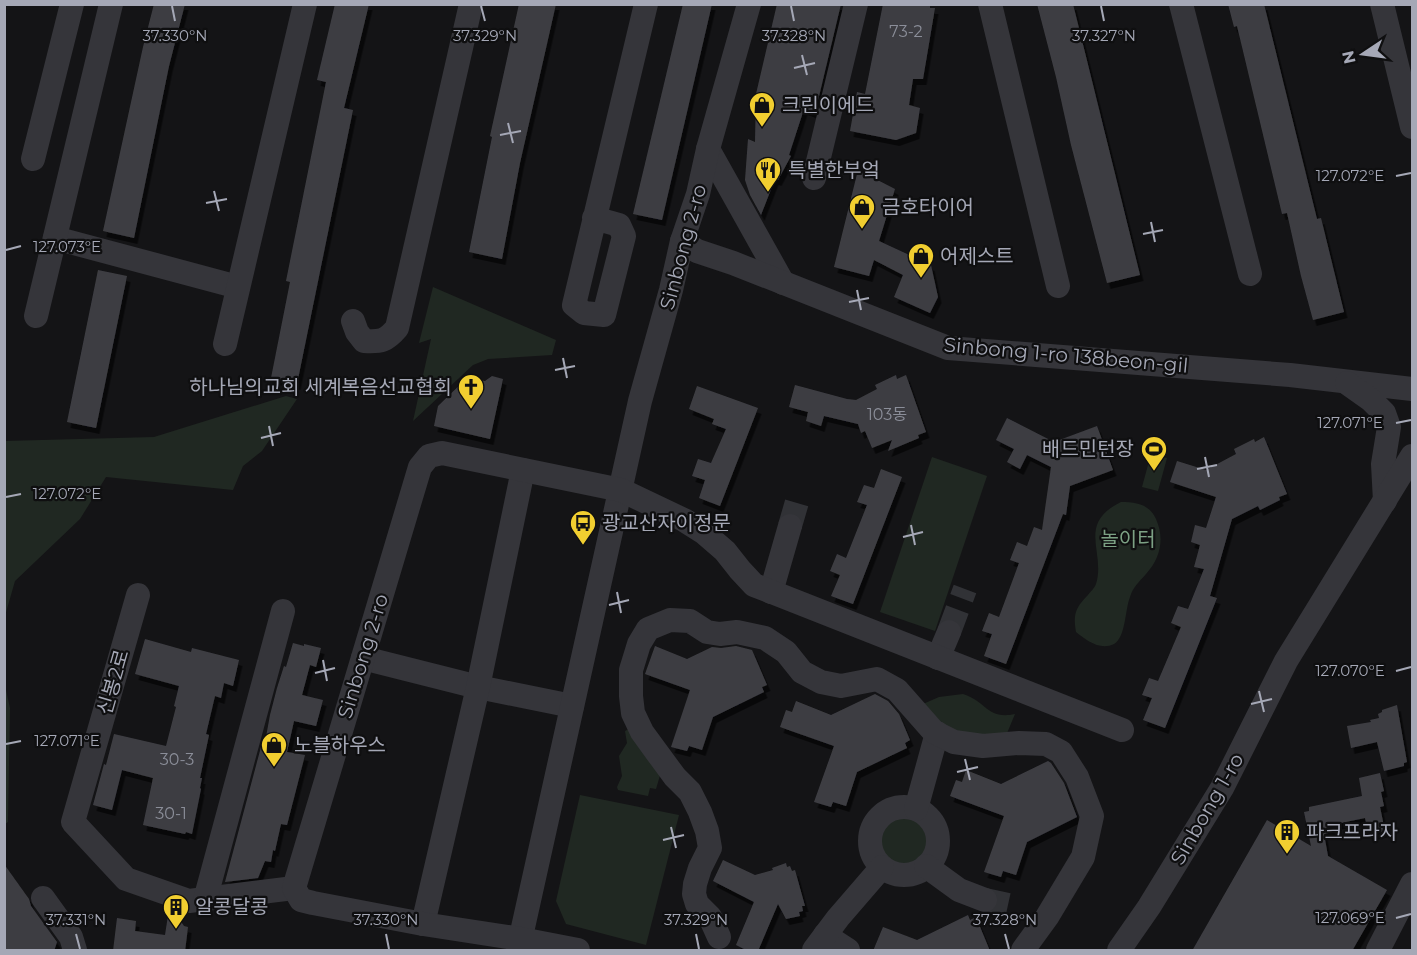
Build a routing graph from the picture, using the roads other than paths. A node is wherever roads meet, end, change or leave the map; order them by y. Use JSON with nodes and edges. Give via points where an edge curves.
{"nodes":[{"id":1,"x":72,"y":4,"type":"edge"},
{"id":2,"x":111,"y":4,"type":"edge"},
{"id":3,"x":305,"y":4,"type":"edge"},
{"id":4,"x":471,"y":4,"type":"edge"},
{"id":5,"x":646,"y":4,"type":"edge"},
{"id":6,"x":749,"y":4,"type":"edge"},
{"id":7,"x":856,"y":4,"type":"edge"},
{"id":8,"x":990,"y":4,"type":"edge"},
{"id":9,"x":1182,"y":4,"type":"edge"},
{"id":10,"x":1382,"y":4,"type":"edge"},
{"id":11,"x":45,"y":112,"type":"junction"},
{"id":12,"x":84,"y":121,"type":"junction"},
{"id":13,"x":1413,"y":127,"type":"edge"},
{"id":14,"x":708,"y":149,"type":"junction"},
{"id":15,"x":33,"y":159,"type":"dead end"},
{"id":16,"x":814,"y":178,"type":"dead end"},
{"id":17,"x":594,"y":218,"type":"dead end"},
{"id":18,"x":55,"y":238,"type":"junction"},
{"id":19,"x":682,"y":241,"type":"junction"},
{"id":20,"x":1250,"y":274,"type":"dead end"},
{"id":21,"x":783,"y":283,"type":"junction"},
{"id":22,"x":1058,"y":286,"type":"dead end"},
{"id":23,"x":238,"y":287,"type":"junction"},
{"id":24,"x":36,"y":316,"type":"dead end"},
{"id":25,"x":353,"y":321,"type":"dead end"},
{"id":26,"x":225,"y":344,"type":"dead end"},
{"id":27,"x":1345,"y":381,"type":"junction"},
{"id":28,"x":1403,"y":388,"type":"edge"},
{"id":29,"x":1413,"y":456,"type":"edge"},
{"id":30,"x":523,"y":470,"type":"junction"},
{"id":31,"x":621,"y":490,"type":"junction"},
{"id":32,"x":1385,"y":501,"type":"junction"},
{"id":33,"x":790,"y":526,"type":"tunnel mouth"},
{"id":34,"x":771,"y":592,"type":"junction"},
{"id":35,"x":138,"y":595,"type":"dead end"},
{"id":36,"x":283,"y":611,"type":"dead end"},
{"id":37,"x":950,"y":632,"type":"tunnel mouth"},
{"id":38,"x":363,"y":658,"type":"junction"},
{"id":39,"x":938,"y":658,"type":"junction"},
{"id":40,"x":478,"y":687,"type":"junction"},
{"id":41,"x":572,"y":706,"type":"junction"},
{"id":42,"x":1122,"y":730,"type":"dead end"},
{"id":43,"x":937,"y":733,"type":"junction"},
{"id":44,"x":916,"y":809,"type":"junction"},
{"id":45,"x":926,"y":866,"type":"junction"},
{"id":46,"x":882,"y":867,"type":"junction"},
{"id":47,"x":1413,"y":884,"type":"edge"},
{"id":48,"x":294,"y":888,"type":"junction"},
{"id":49,"x":43,"y":898,"type":"dead end"},
{"id":50,"x":205,"y":900,"type":"junction"},
{"id":51,"x":984,"y":900,"type":"tunnel mouth"},
{"id":52,"x":423,"y":924,"type":"junction"},
{"id":53,"x":719,"y":937,"type":"dead end"},
{"id":54,"x":820,"y":943,"type":"edge"},
{"id":55,"x":520,"y":945,"type":"edge"},
{"id":56,"x":75,"y":951,"type":"edge"},
{"id":57,"x":578,"y":951,"type":"edge"},
{"id":58,"x":848,"y":951,"type":"edge"},
{"id":59,"x":1023,"y":951,"type":"edge"},
{"id":60,"x":1119,"y":951,"type":"edge"},
{"id":61,"x":1378,"y":951,"type":"edge"}],
"edges":[{"from":1,"to":11,"type":"street"},
{"from":2,"to":12,"type":"street"},
{"from":3,"to":23,"type":"street"},
{"from":4,"to":25,"type":"street","via":[[397,328],[388,338],[364,341]]},
{"from":5,"to":17,"type":"street"},
{"from":6,"to":14,"type":"street","name":"Sinbong 2-ro"},
{"from":7,"to":16,"type":"street"},
{"from":8,"to":22,"type":"street"},
{"from":9,"to":20,"type":"street"},
{"from":10,"to":13,"type":"street"},
{"from":11,"to":12,"type":"street"},
{"from":11,"to":15,"type":"street"},
{"from":12,"to":18,"type":"street"},
{"from":14,"to":19,"type":"street","name":"Sinbong 2-ro"},
{"from":14,"to":21,"type":"street"},
{"from":18,"to":23,"type":"street"},
{"from":18,"to":24,"type":"street"},
{"from":19,"to":21,"type":"street","name":"Sinbong 1-ro 138beon-gil","via":[[697,251]]},
{"from":19,"to":31,"type":"street","name":"Sinbong 2-ro"},
{"from":21,"to":27,"type":"street","name":"Sinbong 1-ro 138beon-gil","via":[[948,348]]},
{"from":23,"to":26,"type":"street"},
{"from":27,"to":28,"type":"street","name":"Sinbong 1-ro 138beon-gil"},
{"from":27,"to":32,"type":"street","via":[[1371,400],[1387,420]]},
{"from":29,"to":32,"type":"street","name":"Sinbong 1-ro"},
{"from":30,"to":31,"type":"street","name":"Sinbong 2-ro"},
{"from":30,"to":38,"type":"street","name":"Sinbong 2-ro","via":[[442,453],[429,456],[420,467]]},
{"from":30,"to":40,"type":"street"},
{"from":31,"to":34,"type":"street","via":[[703,532],[754,585]]},
{"from":31,"to":41,"type":"street","name":"Sinbong 2-ro"},
{"from":32,"to":60,"type":"street","name":"Sinbong 1-ro","via":[[1286,661],[1222,788]]},
{"from":33,"to":34,"type":"street"},
{"from":34,"to":39,"type":"street"},
{"from":35,"to":50,"type":"street","name":"신봉2로","via":[[73,822],[126,879],[189,901]]},
{"from":36,"to":50,"type":"street"},
{"from":37,"to":39,"type":"street"},
{"from":38,"to":40,"type":"street"},
{"from":38,"to":48,"type":"street","name":"Sinbong 2-ro"},
{"from":39,"to":42,"type":"street","via":[[1064,698]]},
{"from":40,"to":41,"type":"street"},
{"from":40,"to":52,"type":"street"},
{"from":41,"to":55,"type":"street","name":"Sinbong 2-ro"},
{"from":43,"to":44,"type":"street"},
{"from":43,"to":53,"type":"street","via":[[897,690],[877,680],[842,686],[821,682],[802,672],[786,652],[765,638],[737,632],[707,632],[690,621],[670,620],[648,629],[631,670],[633,713],[642,732],[690,792],[700,812],[710,848],[694,894]]},
{"from":43,"to":59,"type":"street","via":[[954,742],[983,746],[1046,744],[1061,752],[1077,777],[1092,816],[1083,857]]},
{"from":44,"to":45,"type":"street","via":[[933,823],[937,833],[935,854]]},
{"from":44,"to":46,"type":"street","via":[[892,809],[874,824],[870,846]]},
{"from":45,"to":46,"type":"street","via":[[901,875]]},
{"from":45,"to":51,"type":"street","via":[[959,890]]},
{"from":46,"to":54,"type":"street"},
{"from":47,"to":61,"type":"street"},
{"from":48,"to":50,"type":"street","name":"신봉2로"},
{"from":48,"to":52,"type":"street","via":[[301,900]]},
{"from":49,"to":56,"type":"street","via":[[71,937]]},
{"from":52,"to":55,"type":"street"},
{"from":54,"to":58,"type":"street"},
{"from":55,"to":57,"type":"street"}]}
